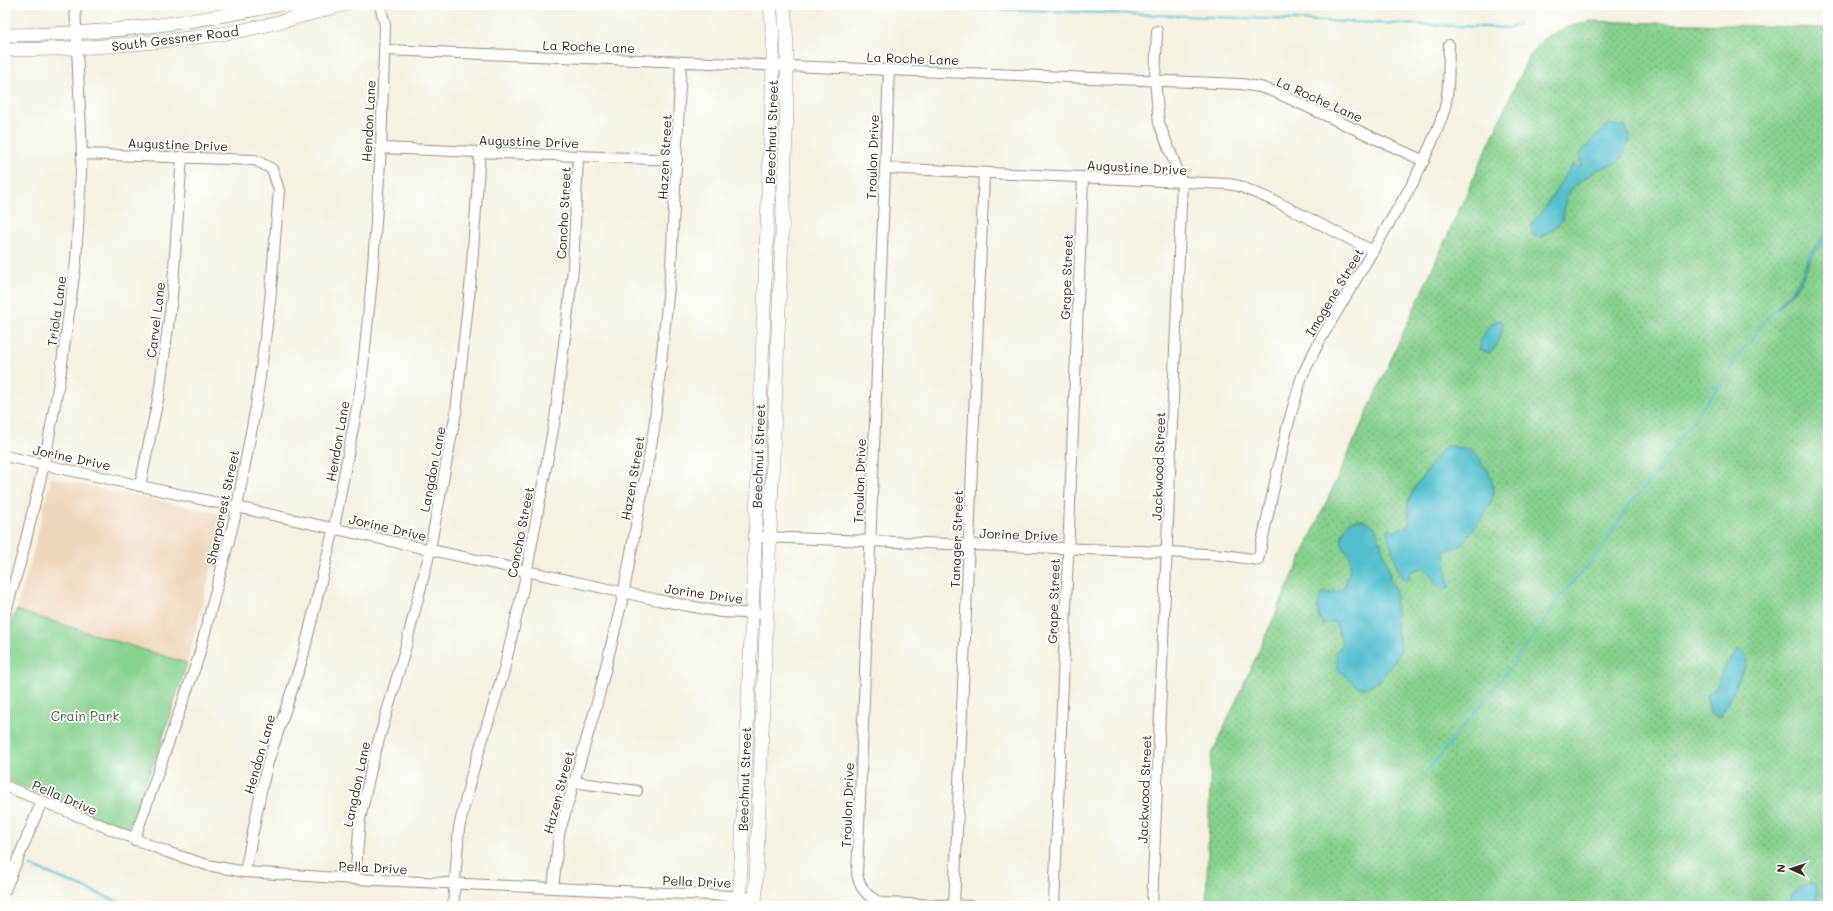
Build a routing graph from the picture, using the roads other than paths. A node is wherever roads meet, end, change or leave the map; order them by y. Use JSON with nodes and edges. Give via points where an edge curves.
{"nodes":[{"id":1,"x":74,"y":5,"type":"edge"},
{"id":2,"x":278,"y":5,"type":"edge"},
{"id":3,"x":342,"y":5,"type":"edge"},
{"id":4,"x":380,"y":5,"type":"edge"},
{"id":5,"x":770,"y":5,"type":"edge"},
{"id":6,"x":784,"y":5,"type":"edge"},
{"id":7,"x":226,"y":16,"type":"junction"},
{"id":8,"x":1157,"y":31,"type":"dead end"},
{"id":9,"x":76,"y":33,"type":"junction"},
{"id":10,"x":228,"y":33,"type":"junction"},
{"id":11,"x":5,"y":36,"type":"edge"},
{"id":12,"x":1449,"y":45,"type":"dead end"},
{"id":13,"x":76,"y":48,"type":"junction"},
{"id":14,"x":5,"y":50,"type":"edge"},
{"id":15,"x":384,"y":50,"type":"junction"},
{"id":16,"x":681,"y":63,"type":"junction"},
{"id":17,"x":773,"y":66,"type":"junction"},
{"id":18,"x":787,"y":66,"type":"junction"},
{"id":19,"x":889,"y":70,"type":"junction"},
{"id":20,"x":1155,"y":80,"type":"junction"},
{"id":21,"x":381,"y":148,"type":"junction"},
{"id":22,"x":480,"y":152,"type":"junction"},
{"id":23,"x":82,"y":154,"type":"junction"},
{"id":24,"x":182,"y":156,"type":"junction"},
{"id":25,"x":578,"y":156,"type":"junction"},
{"id":26,"x":677,"y":160,"type":"junction"},
{"id":27,"x":1424,"y":161,"type":"junction"},
{"id":28,"x":885,"y":168,"type":"junction"},
{"id":29,"x":272,"y":169,"type":"joint"},
{"id":30,"x":984,"y":173,"type":"junction"},
{"id":31,"x":1083,"y":178,"type":"junction"},
{"id":32,"x":1182,"y":182,"type":"junction"},
{"id":33,"x":768,"y":215,"type":"junction"},
{"id":34,"x":783,"y":215,"type":"junction"},
{"id":35,"x":1373,"y":251,"type":"junction"},
{"id":36,"x":761,"y":384,"type":"junction"},
{"id":37,"x":776,"y":384,"type":"junction"},
{"id":38,"x":5,"y":456,"type":"edge"},
{"id":39,"x":44,"y":464,"type":"junction"},
{"id":40,"x":140,"y":486,"type":"junction"},
{"id":41,"x":237,"y":508,"type":"junction"},
{"id":42,"x":334,"y":528,"type":"junction"},
{"id":43,"x":755,"y":536,"type":"junction"},
{"id":44,"x":770,"y":537,"type":"junction"},
{"id":45,"x":870,"y":540,"type":"junction"},
{"id":46,"x":969,"y":545,"type":"junction"},
{"id":47,"x":1068,"y":548,"type":"junction"},
{"id":48,"x":430,"y":550,"type":"junction"},
{"id":49,"x":1167,"y":552,"type":"junction"},
{"id":50,"x":1258,"y":560,"type":"joint"},
{"id":51,"x":527,"y":570,"type":"junction"},
{"id":52,"x":624,"y":592,"type":"junction"},
{"id":53,"x":752,"y":613,"type":"junction"},
{"id":54,"x":5,"y":614,"type":"edge"},
{"id":55,"x":767,"y":614,"type":"junction"},
{"id":56,"x":746,"y":756,"type":"junction"},
{"id":57,"x":761,"y":756,"type":"junction"},
{"id":58,"x":574,"y":782,"type":"junction"},
{"id":59,"x":5,"y":786,"type":"edge"},
{"id":60,"x":637,"y":791,"type":"dead end"},
{"id":61,"x":42,"y":801,"type":"junction"},
{"id":62,"x":134,"y":840,"type":"junction"},
{"id":63,"x":245,"y":872,"type":"junction"},
{"id":64,"x":355,"y":879,"type":"junction"},
{"id":65,"x":454,"y":884,"type":"junction"},
{"id":66,"x":553,"y":888,"type":"junction"},
{"id":67,"x":5,"y":890,"type":"edge"},
{"id":68,"x":739,"y":901,"type":"edge"},
{"id":69,"x":755,"y":902,"type":"edge"},
{"id":70,"x":453,"y":906,"type":"edge"},
{"id":71,"x":954,"y":906,"type":"edge"},
{"id":72,"x":970,"y":906,"type":"edge"},
{"id":73,"x":1054,"y":906,"type":"edge"},
{"id":74,"x":1152,"y":906,"type":"edge"}],
"edges":[{"from":1,"to":9,"type":"street","name":"Triola Lane"},
{"from":2,"to":7,"type":"main road","name":"South Gessner Road"},
{"from":3,"to":10,"type":"main road","name":"South Gessner Road"},
{"from":4,"to":15,"type":"street","name":"Hendon Lane","via":[[385,25]]},
{"from":5,"to":17,"type":"main road","name":"Beechnut Street"},
{"from":6,"to":18,"type":"main road","name":"Beechnut Street"},
{"from":7,"to":9,"type":"main road","name":"South Gessner Road","via":[[165,25]]},
{"from":7,"to":10,"type":"main road"},
{"from":8,"to":20,"type":"street","name":"Jackwood Street"},
{"from":9,"to":11,"type":"main road","name":"South Gessner Road"},
{"from":9,"to":13,"type":"street","name":"Triola Lane"},
{"from":10,"to":13,"type":"main road","name":"South Gessner Road"},
{"from":12,"to":27,"type":"street","name":"Imogene Street","via":[[1448,87],[1444,108]]},
{"from":13,"to":14,"type":"main road","name":"South Gessner Road"},
{"from":13,"to":23,"type":"street","name":"Triola Lane"},
{"from":15,"to":16,"type":"street","name":"La Roche Lane"},
{"from":15,"to":21,"type":"street","name":"Hendon Lane"},
{"from":16,"to":17,"type":"street","name":"La Roche Lane"},
{"from":16,"to":26,"type":"street","name":"Hazen Street"},
{"from":17,"to":18,"type":"street","name":"La Roche Lane"},
{"from":17,"to":33,"type":"main road","name":"Beechnut Street"},
{"from":18,"to":19,"type":"street","name":"La Roche Lane"},
{"from":18,"to":34,"type":"main road","name":"Beechnut Street"},
{"from":19,"to":20,"type":"street","name":"La Roche Lane"},
{"from":19,"to":28,"type":"street","name":"Troulon Drive"},
{"from":20,"to":27,"type":"street","name":"La Roche Lane","via":[[1260,87]]},
{"from":20,"to":32,"type":"street","name":"Jackwood Street","via":[[1159,126]]},
{"from":21,"to":22,"type":"street","name":"Augustine Drive"},
{"from":21,"to":42,"type":"street","name":"Hendon Lane","via":[[372,279],[360,386]]},
{"from":22,"to":25,"type":"street","name":"Augustine Drive"},
{"from":22,"to":48,"type":"street","name":"Langdon Lane","via":[[471,278],[456,412]]},
{"from":23,"to":24,"type":"street","name":"Augustine Drive"},
{"from":23,"to":39,"type":"street","name":"Triola Lane","via":[[76,261],[60,378]]},
{"from":24,"to":29,"type":"street","name":"Augustine Drive","via":[[255,160]]},
{"from":24,"to":40,"type":"street","name":"Carvel Lane","via":[[172,297],[159,394]]},
{"from":25,"to":26,"type":"street","name":"Augustine Drive"},
{"from":25,"to":51,"type":"street","name":"Concho Street","via":[[573,269],[555,419]]},
{"from":26,"to":52,"type":"street","name":"Hazen Street","via":[[671,267],[654,429]]},
{"from":27,"to":35,"type":"street","name":"Imogene Street"},
{"from":28,"to":30,"type":"street","name":"Augustine Drive"},
{"from":28,"to":45,"type":"street","name":"Troulon Drive"},
{"from":29,"to":41,"type":"street","name":"Sharpcrest Street","via":[[279,190],[270,302],[256,406]]},
{"from":30,"to":31,"type":"street","name":"Augustine Drive"},
{"from":30,"to":46,"type":"street","name":"Tanager Street"},
{"from":31,"to":32,"type":"street","name":"Augustine Drive"},
{"from":31,"to":47,"type":"street","name":"Grape Street"},
{"from":32,"to":35,"type":"street","name":"Augustine Drive","via":[[1239,186],[1278,202]]},
{"from":32,"to":49,"type":"street","name":"Jackwood Street"},
{"from":33,"to":34,"type":"main road"},
{"from":33,"to":36,"type":"main road","name":"Beechnut Street"},
{"from":34,"to":37,"type":"main road","name":"Beechnut Street"},
{"from":35,"to":50,"type":"street","name":"Imogene Street","via":[[1320,340],[1302,376],[1287,428]]},
{"from":36,"to":37,"type":"main road"},
{"from":36,"to":43,"type":"main road","name":"Beechnut Street"},
{"from":37,"to":44,"type":"main road","name":"Beechnut Street"},
{"from":38,"to":39,"type":"street","name":"Jorine Drive"},
{"from":39,"to":40,"type":"street","name":"Jorine Drive"},
{"from":39,"to":54,"type":"street","name":"Triola Lane"},
{"from":40,"to":41,"type":"street","name":"Jorine Drive"},
{"from":41,"to":42,"type":"street","name":"Jorine Drive"},
{"from":41,"to":62,"type":"street","name":"Sharpcrest Street","via":[[198,659]]},
{"from":42,"to":48,"type":"street","name":"Jorine Drive"},
{"from":42,"to":63,"type":"street","name":"Hendon Lane","via":[[302,660],[264,776]]},
{"from":43,"to":44,"type":"street","name":"Jorine Drive"},
{"from":43,"to":53,"type":"main road","name":"Beechnut Street"},
{"from":44,"to":45,"type":"street","name":"Jorine Drive"},
{"from":44,"to":55,"type":"main road","name":"Beechnut Street"},
{"from":45,"to":46,"type":"street","name":"Jorine Drive"},
{"from":45,"to":71,"type":"street","name":"Troulon Drive","via":[[857,874],[859,884],[870,897],[882,903]]},
{"from":46,"to":47,"type":"street","name":"Jorine Drive"},
{"from":46,"to":71,"type":"street","name":"Tanager Street"},
{"from":47,"to":49,"type":"street","name":"Jorine Drive"},
{"from":47,"to":73,"type":"street","name":"Grape Street"},
{"from":48,"to":51,"type":"street","name":"Jorine Drive"},
{"from":48,"to":64,"type":"street","name":"Langdon Lane","via":[[371,768],[360,819]]},
{"from":49,"to":50,"type":"street","name":"Jorine Drive","via":[[1225,555]]},
{"from":49,"to":74,"type":"street","name":"Jackwood Street"},
{"from":51,"to":52,"type":"street","name":"Jorine Drive"},
{"from":51,"to":65,"type":"street","name":"Concho Street","via":[[503,674],[471,777],[459,828]]},
{"from":52,"to":53,"type":"street","name":"Jorine Drive","via":[[696,608]]},
{"from":52,"to":58,"type":"street","name":"Hazen Street","via":[[597,703]]},
{"from":53,"to":55,"type":"street","name":"Jorine Drive"},
{"from":53,"to":56,"type":"main road","name":"Beechnut Street"},
{"from":55,"to":57,"type":"main road","name":"Beechnut Street"},
{"from":56,"to":57,"type":"main road"},
{"from":56,"to":68,"type":"main road","name":"Beechnut Street"},
{"from":57,"to":69,"type":"main road","name":"Beechnut Street"},
{"from":58,"to":60,"type":"street"},
{"from":58,"to":66,"type":"street","name":"Hazen Street","via":[[559,834]]},
{"from":59,"to":61,"type":"street","name":"Pella Drive"},
{"from":61,"to":62,"type":"street","name":"Pella Drive"},
{"from":61,"to":67,"type":"street"},
{"from":62,"to":63,"type":"street","name":"Pella Drive","via":[[207,865]]},
{"from":63,"to":64,"type":"street","name":"Pella Drive"},
{"from":64,"to":65,"type":"street","name":"Pella Drive"},
{"from":65,"to":66,"type":"street","name":"Pella Drive"},
{"from":65,"to":70,"type":"street","name":"Concho Street"},
{"from":66,"to":68,"type":"street","name":"Pella Drive"},
{"from":68,"to":69,"type":"street","name":"Pella Drive"},
{"from":71,"to":72,"type":"street"}]}
